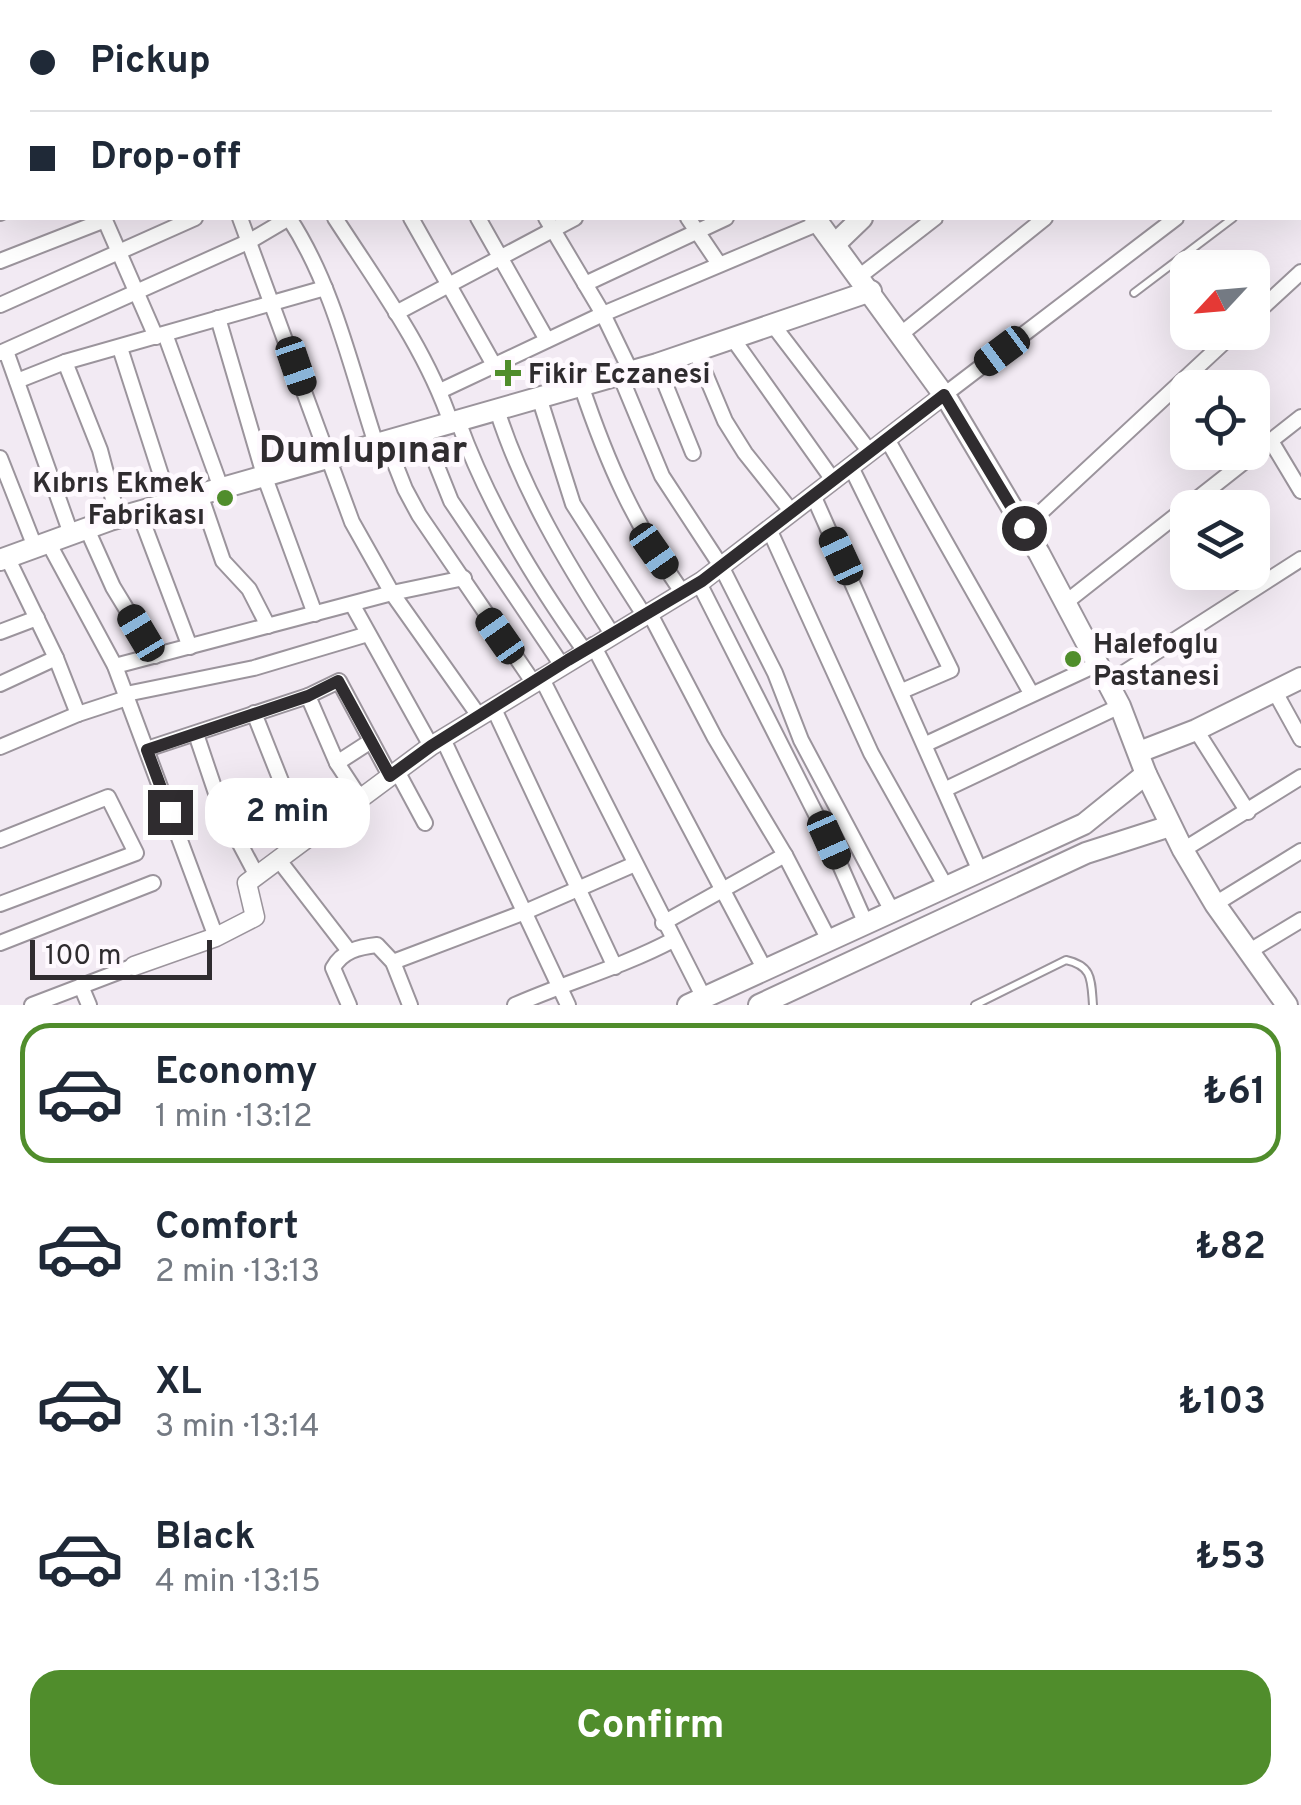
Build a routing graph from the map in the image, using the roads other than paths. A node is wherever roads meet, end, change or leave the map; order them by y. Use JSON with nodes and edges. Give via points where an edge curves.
{"nodes":[{"id":1,"x":102,"y":220,"type":"edge"},
{"id":2,"x":104,"y":220,"type":"edge"},
{"id":3,"x":190,"y":220,"type":"edge"},
{"id":4,"x":241,"y":220,"type":"edge"},
{"id":5,"x":286,"y":220,"type":"edge"},
{"id":6,"x":290,"y":220,"type":"edge"},
{"id":7,"x":336,"y":220,"type":"edge"},
{"id":8,"x":413,"y":220,"type":"edge"},
{"id":9,"x":479,"y":220,"type":"edge"},
{"id":10,"x":817,"y":220,"type":"edge"},
{"id":11,"x":860,"y":220,"type":"edge"},
{"id":12,"x":932,"y":220,"type":"edge"},
{"id":13,"x":1043,"y":220,"type":"edge"},
{"id":14,"x":1173,"y":220,"type":"edge"},
{"id":15,"x":1230,"y":220,"type":"edge"},
{"id":16,"x":548,"y":223,"type":"edge"},
{"id":17,"x":692,"y":224,"type":"edge"},
{"id":18,"x":250,"y":241,"type":"junction"},
{"id":19,"x":835,"y":244,"type":"junction"},
{"id":20,"x":119,"y":254,"type":"junction"},
{"id":21,"x":500,"y":256,"type":"junction"},
{"id":22,"x":0,"y":262,"type":"edge"},
{"id":23,"x":719,"y":264,"type":"junction"},
{"id":24,"x":1301,"y":272,"type":"edge"},
{"id":25,"x":585,"y":284,"type":"junction"},
{"id":26,"x":865,"y":284,"type":"junction"},
{"id":27,"x":448,"y":285,"type":"junction"},
{"id":28,"x":325,"y":288,"type":"junction"},
{"id":29,"x":136,"y":292,"type":"junction"},
{"id":30,"x":1134,"y":293,"type":"dead end"},
{"id":31,"x":1270,"y":300,"type":"edge"},
{"id":32,"x":274,"y":304,"type":"junction"},
{"id":33,"x":0,"y":305,"type":"edge"},
{"id":34,"x":396,"y":313,"type":"junction"},
{"id":35,"x":603,"y":314,"type":"junction"},
{"id":36,"x":218,"y":318,"type":"junction"},
{"id":37,"x":774,"y":326,"type":"junction"},
{"id":38,"x":902,"y":334,"type":"junction"},
{"id":39,"x":160,"y":336,"type":"junction"},
{"id":40,"x":733,"y":339,"type":"junction"},
{"id":41,"x":546,"y":340,"type":"junction"},
{"id":42,"x":120,"y":348,"type":"junction"},
{"id":43,"x":1217,"y":350,"type":"edge"},
{"id":44,"x":3,"y":352,"type":"edge"},
{"id":45,"x":696,"y":352,"type":"junction"},
{"id":46,"x":66,"y":362,"type":"junction"},
{"id":47,"x":657,"y":364,"type":"junction"},
{"id":48,"x":494,"y":365,"type":"junction"},
{"id":49,"x":626,"y":373,"type":"junction"},
{"id":50,"x":17,"y":381,"type":"junction"},
{"id":51,"x":582,"y":386,"type":"junction"},
{"id":52,"x":440,"y":392,"type":"junction"},
{"id":53,"x":944,"y":395,"type":"junction"},
{"id":54,"x":540,"y":397,"type":"junction"},
{"id":55,"x":497,"y":410,"type":"junction"},
{"id":56,"x":1301,"y":417,"type":"edge"},
{"id":57,"x":454,"y":422,"type":"junction"},
{"id":58,"x":423,"y":431,"type":"junction"},
{"id":59,"x":887,"y":439,"type":"junction"},
{"id":60,"x":1271,"y":441,"type":"junction"},
{"id":61,"x":381,"y":443,"type":"junction"},
{"id":62,"x":693,"y":452,"type":"dead end"},
{"id":63,"x":870,"y":452,"type":"junction"},
{"id":64,"x":0,"y":458,"type":"edge"},
{"id":65,"x":328,"y":458,"type":"junction"},
{"id":66,"x":851,"y":467,"type":"junction"},
{"id":67,"x":264,"y":476,"type":"junction"},
{"id":68,"x":833,"y":480,"type":"junction"},
{"id":69,"x":221,"y":488,"type":"junction"},
{"id":70,"x":1301,"y":491,"type":"edge"},
{"id":71,"x":200,"y":494,"type":"junction"},
{"id":72,"x":814,"y":495,"type":"junction"},
{"id":73,"x":170,"y":503,"type":"junction"},
{"id":74,"x":792,"y":512,"type":"junction"},
{"id":75,"x":129,"y":515,"type":"junction"},
{"id":76,"x":1024,"y":528,"type":"junction"},
{"id":77,"x":770,"y":529,"type":"junction"},
{"id":78,"x":79,"y":531,"type":"junction"},
{"id":79,"x":41,"y":545,"type":"junction"},
{"id":80,"x":4,"y":558,"type":"edge"},
{"id":81,"x":1301,"y":559,"type":"edge"},
{"id":82,"x":721,"y":566,"type":"junction"},
{"id":83,"x":464,"y":578,"type":"junction"},
{"id":84,"x":690,"y":588,"type":"junction"},
{"id":85,"x":392,"y":593,"type":"junction"},
{"id":86,"x":1065,"y":603,"type":"junction"},
{"id":87,"x":352,"y":604,"type":"junction"},
{"id":88,"x":314,"y":614,"type":"junction"},
{"id":89,"x":646,"y":614,"type":"junction"},
{"id":90,"x":36,"y":618,"type":"junction"},
{"id":91,"x":268,"y":626,"type":"junction"},
{"id":92,"x":0,"y":632,"type":"edge"},
{"id":93,"x":368,"y":634,"type":"junction"},
{"id":94,"x":612,"y":634,"type":"junction"},
{"id":95,"x":190,"y":647,"type":"junction"},
{"id":96,"x":589,"y":648,"type":"junction"},
{"id":97,"x":155,"y":656,"type":"junction"},
{"id":98,"x":56,"y":658,"type":"junction"},
{"id":99,"x":561,"y":664,"type":"junction"},
{"id":100,"x":115,"y":666,"type":"junction"},
{"id":101,"x":1103,"y":674,"type":"junction"},
{"id":102,"x":1301,"y":678,"type":"edge"},
{"id":103,"x":537,"y":679,"type":"junction"},
{"id":104,"x":0,"y":684,"type":"edge"},
{"id":105,"x":902,"y":690,"type":"junction"},
{"id":106,"x":1274,"y":692,"type":"junction"},
{"id":107,"x":1032,"y":693,"type":"junction"},
{"id":108,"x":126,"y":696,"type":"junction"},
{"id":109,"x":308,"y":696,"type":"junction"},
{"id":110,"x":1120,"y":706,"type":"junction"},
{"id":111,"x":486,"y":711,"type":"junction"},
{"id":112,"x":254,"y":713,"type":"junction"},
{"id":113,"x":78,"y":714,"type":"junction"},
{"id":114,"x":1196,"y":730,"type":"junction"},
{"id":115,"x":196,"y":734,"type":"junction"},
{"id":116,"x":1301,"y":739,"type":"edge"},
{"id":117,"x":371,"y":741,"type":"junction"},
{"id":118,"x":437,"y":742,"type":"junction"},
{"id":119,"x":926,"y":744,"type":"junction"},
{"id":120,"x":0,"y":747,"type":"edge"},
{"id":121,"x":147,"y":750,"type":"junction"},
{"id":122,"x":1138,"y":752,"type":"junction"},
{"id":123,"x":337,"y":763,"type":"junction"},
{"id":124,"x":394,"y":773,"type":"junction"},
{"id":125,"x":1146,"y":774,"type":"junction"},
{"id":126,"x":1301,"y":777,"type":"edge"},
{"id":127,"x":946,"y":788,"type":"junction"},
{"id":128,"x":360,"y":798,"type":"junction"},
{"id":129,"x":1248,"y":812,"type":"junction"},
{"id":130,"x":426,"y":823,"type":"dead end"},
{"id":131,"x":1170,"y":826,"type":"junction"},
{"id":132,"x":304,"y":839,"type":"junction"},
{"id":133,"x":0,"y":840,"type":"edge"},
{"id":134,"x":1182,"y":850,"type":"junction"},
{"id":135,"x":1301,"y":850,"type":"edge"},
{"id":136,"x":785,"y":855,"type":"junction"},
{"id":137,"x":278,"y":859,"type":"junction"},
{"id":138,"x":635,"y":864,"type":"junction"},
{"id":139,"x":980,"y":871,"type":"junction"},
{"id":140,"x":257,"y":876,"type":"junction"},
{"id":141,"x":153,"y":882,"type":"dead end"},
{"id":142,"x":946,"y":887,"type":"junction"},
{"id":143,"x":580,"y":890,"type":"junction"},
{"id":144,"x":724,"y":892,"type":"junction"},
{"id":145,"x":0,"y":904,"type":"edge"},
{"id":146,"x":1214,"y":904,"type":"junction"},
{"id":147,"x":525,"y":912,"type":"junction"},
{"id":148,"x":892,"y":912,"type":"junction"},
{"id":149,"x":1301,"y":920,"type":"edge"},
{"id":150,"x":664,"y":923,"type":"junction"},
{"id":151,"x":866,"y":924,"type":"junction"},
{"id":152,"x":216,"y":936,"type":"junction"},
{"id":153,"x":673,"y":940,"type":"junction"},
{"id":154,"x":829,"y":940,"type":"junction"},
{"id":155,"x":0,"y":944,"type":"edge"},
{"id":156,"x":349,"y":952,"type":"junction"},
{"id":157,"x":1248,"y":952,"type":"junction"},
{"id":158,"x":393,"y":962,"type":"junction"},
{"id":159,"x":134,"y":966,"type":"joint"},
{"id":160,"x":615,"y":967,"type":"junction"},
{"id":161,"x":765,"y":970,"type":"junction"},
{"id":162,"x":560,"y":985,"type":"junction"},
{"id":163,"x":81,"y":986,"type":"junction"},
{"id":164,"x":696,"y":1002,"type":"edge"},
{"id":165,"x":32,"y":1005,"type":"edge"},
{"id":166,"x":89,"y":1005,"type":"edge"},
{"id":167,"x":349,"y":1005,"type":"edge"},
{"id":168,"x":410,"y":1005,"type":"edge"},
{"id":169,"x":515,"y":1005,"type":"edge"},
{"id":170,"x":568,"y":1005,"type":"edge"},
{"id":171,"x":759,"y":1005,"type":"edge"},
{"id":172,"x":975,"y":1005,"type":"edge"},
{"id":173,"x":1094,"y":1005,"type":"edge"},
{"id":174,"x":1287,"y":1005,"type":"edge"}],
"edges":[{"from":1,"to":22,"type":"street"},
{"from":2,"to":20,"type":"street"},
{"from":3,"to":20,"type":"street"},
{"from":4,"to":18,"type":"street"},
{"from":5,"to":18,"type":"street"},
{"from":6,"to":28,"type":"street"},
{"from":7,"to":34,"type":"street"},
{"from":8,"to":27,"type":"street"},
{"from":9,"to":21,"type":"street"},
{"from":10,"to":19,"type":"main road"},
{"from":10,"to":23,"type":"street"},
{"from":11,"to":19,"type":"main road"},
{"from":12,"to":26,"type":"street"},
{"from":13,"to":38,"type":"street"},
{"from":14,"to":53,"type":"street"},
{"from":15,"to":30,"type":"lane"},
{"from":16,"to":21,"type":"street"},
{"from":16,"to":25,"type":"street"},
{"from":17,"to":23,"type":"street"},
{"from":17,"to":25,"type":"street"},
{"from":18,"to":29,"type":"street"},
{"from":18,"to":32,"type":"street"},
{"from":19,"to":26,"type":"main road"},
{"from":20,"to":29,"type":"street"},
{"from":20,"to":33,"type":"street"},
{"from":21,"to":27,"type":"street"},
{"from":21,"to":41,"type":"street"},
{"from":23,"to":35,"type":"street"},
{"from":24,"to":31,"type":"street"},
{"from":25,"to":35,"type":"street"},
{"from":26,"to":37,"type":"main road"},
{"from":26,"to":38,"type":"main road"},
{"from":27,"to":34,"type":"street"},
{"from":27,"to":48,"type":"street"},
{"from":28,"to":32,"type":"street"},
{"from":28,"to":61,"type":"street"},
{"from":29,"to":39,"type":"street"},
{"from":29,"to":44,"type":"street"},
{"from":32,"to":36,"type":"street"},
{"from":32,"to":65,"type":"street"},
{"from":34,"to":52,"type":"street"},
{"from":35,"to":41,"type":"street"},
{"from":35,"to":49,"type":"street"},
{"from":36,"to":39,"type":"street"},
{"from":36,"to":67,"type":"street"},
{"from":37,"to":40,"type":"main road"},
{"from":37,"to":63,"type":"street"},
{"from":38,"to":53,"type":"main road"},
{"from":39,"to":42,"type":"street"},
{"from":39,"to":69,"type":"street"},
{"from":40,"to":45,"type":"main road"},
{"from":40,"to":68,"type":"street"},
{"from":41,"to":48,"type":"street"},
{"from":42,"to":46,"type":"street"},
{"from":42,"to":73,"type":"street"},
{"from":43,"to":76,"type":"street"},
{"from":44,"to":50,"type":"street"},
{"from":45,"to":47,"type":"main road"},
{"from":45,"to":74,"type":"street","via":[[744,453]]},
{"from":46,"to":50,"type":"street"},
{"from":46,"to":75,"type":"street"},
{"from":47,"to":49,"type":"main road"},
{"from":47,"to":62,"type":"street"},
{"from":48,"to":52,"type":"street"},
{"from":49,"to":51,"type":"main road"},
{"from":49,"to":82,"type":"street","via":[[662,476]]},
{"from":50,"to":78,"type":"street"},
{"from":51,"to":54,"type":"main road"},
{"from":51,"to":84,"type":"street","via":[[628,508]]},
{"from":52,"to":57,"type":"street"},
{"from":53,"to":59,"type":"street"},
{"from":53,"to":76,"type":"main road"},
{"from":54,"to":55,"type":"main road"},
{"from":54,"to":89,"type":"street","via":[[573,504]]},
{"from":55,"to":57,"type":"main road"},
{"from":55,"to":94,"type":"street","via":[[553,538]]},
{"from":56,"to":60,"type":"street"},
{"from":57,"to":58,"type":"main road"},
{"from":57,"to":96,"type":"street","via":[[541,589]]},
{"from":58,"to":61,"type":"main road"},
{"from":58,"to":99,"type":"street","via":[[451,501]]},
{"from":59,"to":63,"type":"street"},
{"from":59,"to":107,"type":"street"},
{"from":60,"to":70,"type":"street"},
{"from":60,"to":86,"type":"street"},
{"from":61,"to":65,"type":"main road"},
{"from":61,"to":83,"type":"street","via":[[420,516]]},
{"from":63,"to":66,"type":"street"},
{"from":64,"to":79,"type":"street"},
{"from":65,"to":67,"type":"main road"},
{"from":65,"to":85,"type":"street","via":[[352,522]]},
{"from":66,"to":68,"type":"street"},
{"from":66,"to":105,"type":"street","via":[[952,670]]},
{"from":67,"to":69,"type":"main road"},
{"from":67,"to":88,"type":"street"},
{"from":68,"to":72,"type":"street"},
{"from":69,"to":71,"type":"main road"},
{"from":71,"to":73,"type":"main road"},
{"from":71,"to":91,"type":"street","via":[[224,561],[249,589]]},
{"from":72,"to":74,"type":"street"},
{"from":72,"to":105,"type":"street"},
{"from":73,"to":75,"type":"main road"},
{"from":74,"to":77,"type":"street"},
{"from":75,"to":78,"type":"main road"},
{"from":75,"to":95,"type":"street"},
{"from":76,"to":86,"type":"main road"},
{"from":77,"to":82,"type":"street"},
{"from":77,"to":142,"type":"street","via":[[872,753]]},
{"from":78,"to":79,"type":"main road"},
{"from":78,"to":97,"type":"street"},
{"from":79,"to":80,"type":"main road"},
{"from":79,"to":100,"type":"street"},
{"from":80,"to":90,"type":"street"},
{"from":81,"to":101,"type":"street"},
{"from":82,"to":84,"type":"street"},
{"from":82,"to":148,"type":"street","via":[[801,740]]},
{"from":83,"to":85,"type":"street"},
{"from":83,"to":103,"type":"street"},
{"from":84,"to":89,"type":"street"},
{"from":84,"to":151,"type":"street","via":[[829,840]]},
{"from":85,"to":87,"type":"street"},
{"from":85,"to":111,"type":"street"},
{"from":86,"to":101,"type":"main road"},
{"from":87,"to":88,"type":"street"},
{"from":87,"to":93,"type":"street"},
{"from":88,"to":91,"type":"street"},
{"from":89,"to":94,"type":"street"},
{"from":89,"to":136,"type":"street"},
{"from":90,"to":92,"type":"street"},
{"from":90,"to":98,"type":"street"},
{"from":91,"to":95,"type":"street"},
{"from":93,"to":108,"type":"street"},
{"from":93,"to":118,"type":"street"},
{"from":94,"to":96,"type":"street"},
{"from":95,"to":97,"type":"street"},
{"from":96,"to":99,"type":"street"},
{"from":96,"to":144,"type":"street"},
{"from":97,"to":100,"type":"street"},
{"from":98,"to":104,"type":"street"},
{"from":98,"to":113,"type":"street"},
{"from":99,"to":103,"type":"street"},
{"from":100,"to":108,"type":"street"},
{"from":101,"to":107,"type":"street"},
{"from":101,"to":110,"type":"main road"},
{"from":102,"to":106,"type":"main road"},
{"from":103,"to":111,"type":"street"},
{"from":103,"to":138,"type":"street"},
{"from":105,"to":119,"type":"street"},
{"from":106,"to":114,"type":"main road"},
{"from":106,"to":116,"type":"street"},
{"from":107,"to":119,"type":"street"},
{"from":108,"to":113,"type":"street"},
{"from":108,"to":121,"type":"street"},
{"from":109,"to":112,"type":"street"},
{"from":109,"to":117,"type":"street","via":[[338,681]]},
{"from":109,"to":123,"type":"street"},
{"from":110,"to":122,"type":"main road"},
{"from":110,"to":127,"type":"street"},
{"from":111,"to":118,"type":"street"},
{"from":111,"to":143,"type":"street"},
{"from":112,"to":115,"type":"street"},
{"from":112,"to":132,"type":"street"},
{"from":113,"to":120,"type":"street"},
{"from":114,"to":122,"type":"main road"},
{"from":114,"to":129,"type":"street"},
{"from":115,"to":121,"type":"street"},
{"from":115,"to":140,"type":"street","via":[[221,808]]},
{"from":117,"to":123,"type":"street"},
{"from":117,"to":124,"type":"street"},
{"from":118,"to":124,"type":"street"},
{"from":118,"to":147,"type":"street"},
{"from":119,"to":127,"type":"street"},
{"from":121,"to":152,"type":"street"},
{"from":122,"to":125,"type":"main road"},
{"from":123,"to":128,"type":"street"},
{"from":124,"to":128,"type":"street"},
{"from":124,"to":130,"type":"street"},
{"from":125,"to":131,"type":"main road"},
{"from":125,"to":139,"type":"main road","via":[[1084,824]]},
{"from":126,"to":129,"type":"street"},
{"from":127,"to":139,"type":"street"},
{"from":128,"to":132,"type":"street"},
{"from":129,"to":134,"type":"street"},
{"from":131,"to":134,"type":"main road"},
{"from":131,"to":171,"type":"main road","via":[[1086,853]]},
{"from":132,"to":137,"type":"street"},
{"from":133,"to":145,"type":"street","via":[[108,797],[136,853]]},
{"from":134,"to":146,"type":"main road"},
{"from":135,"to":146,"type":"street"},
{"from":136,"to":144,"type":"street"},
{"from":136,"to":154,"type":"street"},
{"from":137,"to":140,"type":"street"},
{"from":137,"to":156,"type":"street"},
{"from":138,"to":143,"type":"street"},
{"from":138,"to":150,"type":"street"},
{"from":139,"to":142,"type":"main road"},
{"from":140,"to":152,"type":"street","via":[[247,883],[255,917]]},
{"from":141,"to":155,"type":"street"},
{"from":142,"to":148,"type":"main road"},
{"from":143,"to":147,"type":"street"},
{"from":143,"to":160,"type":"street"},
{"from":144,"to":150,"type":"street"},
{"from":144,"to":161,"type":"street"},
{"from":146,"to":157,"type":"main road"},
{"from":147,"to":158,"type":"street"},
{"from":147,"to":162,"type":"street"},
{"from":148,"to":151,"type":"main road"},
{"from":149,"to":157,"type":"street"},
{"from":150,"to":153,"type":"street"},
{"from":151,"to":154,"type":"main road"},
{"from":152,"to":159,"type":"street"},
{"from":153,"to":160,"type":"street"},
{"from":153,"to":164,"type":"street"},
{"from":154,"to":161,"type":"main road"},
{"from":156,"to":158,"type":"street","via":[[377,944]]},
{"from":156,"to":167,"type":"street","via":[[333,968]]},
{"from":157,"to":174,"type":"main road"},
{"from":158,"to":168,"type":"street"},
{"from":159,"to":163,"type":"street"},
{"from":160,"to":162,"type":"street"},
{"from":161,"to":164,"type":"main road"},
{"from":162,"to":169,"type":"street"},
{"from":162,"to":170,"type":"street"},
{"from":163,"to":165,"type":"street"},
{"from":163,"to":166,"type":"street"},
{"from":172,"to":173,"type":"lane","via":[[1066,960],[1088,971]]}]}
